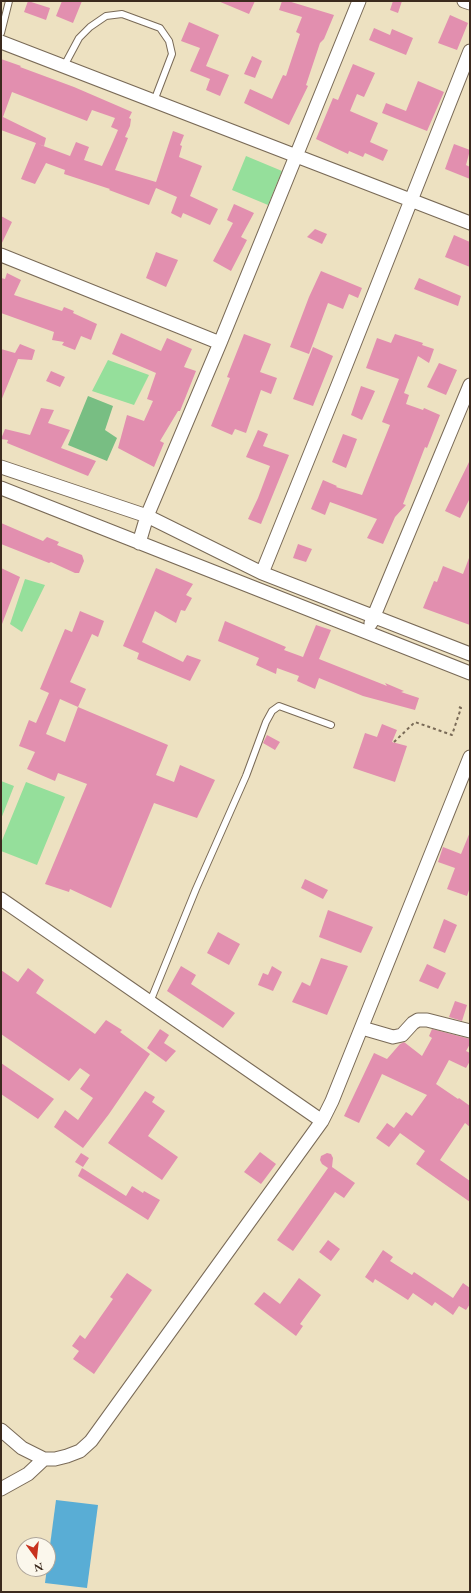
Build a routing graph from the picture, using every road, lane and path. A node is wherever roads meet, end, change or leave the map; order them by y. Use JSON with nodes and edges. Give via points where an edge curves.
{"nodes":[{"id":1,"x":9,"y":1,"type":"edge"},
{"id":2,"x":359,"y":1,"type":"edge"},
{"id":3,"x":464,"y":1,"type":"edge"},
{"id":4,"x":470,"y":4,"type":"edge"},
{"id":5,"x":1,"y":33,"type":"edge"},
{"id":6,"x":1,"y":42,"type":"edge"},
{"id":7,"x":470,"y":51,"type":"edge"},
{"id":8,"x":64,"y":66,"type":"junction"},
{"id":9,"x":154,"y":101,"type":"junction"},
{"id":10,"x":296,"y":156,"type":"junction"},
{"id":11,"x":410,"y":199,"type":"junction"},
{"id":12,"x":470,"y":223,"type":"edge"},
{"id":13,"x":1,"y":255,"type":"edge"},
{"id":14,"x":220,"y":343,"type":"junction"},
{"id":15,"x":470,"y":385,"type":"edge"},
{"id":16,"x":1,"y":467,"type":"edge"},
{"id":17,"x":1,"y":488,"type":"edge"},
{"id":18,"x":147,"y":516,"type":"junction"},
{"id":19,"x":139,"y":543,"type":"junction"},
{"id":20,"x":262,"y":572,"type":"junction"},
{"id":21,"x":374,"y":616,"type":"junction"},
{"id":22,"x":368,"y":634,"type":"junction"},
{"id":23,"x":470,"y":654,"type":"edge"},
{"id":24,"x":470,"y":673,"type":"edge"},
{"id":25,"x":459,"y":707,"type":"dead end"},
{"id":26,"x":331,"y":725,"type":"dead end"},
{"id":27,"x":394,"y":742,"type":"dead end"},
{"id":28,"x":470,"y":757,"type":"edge"},
{"id":29,"x":1,"y":899,"type":"edge"},
{"id":30,"x":150,"y":1002,"type":"junction"},
{"id":31,"x":362,"y":1028,"type":"junction"},
{"id":32,"x":470,"y":1031,"type":"edge"},
{"id":33,"x":322,"y":1121,"type":"junction"},
{"id":34,"x":1,"y":1430,"type":"edge"},
{"id":35,"x":44,"y":1459,"type":"junction"},
{"id":36,"x":1,"y":1489,"type":"edge"}],
"edges":[{"from":1,"to":5,"type":"lane"},
{"from":2,"to":10,"type":"street"},
{"from":3,"to":4,"type":"street"},
{"from":6,"to":8,"type":"street"},
{"from":7,"to":11,"type":"street"},
{"from":8,"to":9,"type":"street"},
{"from":8,"to":9,"type":"lane","via":[[79,38],[106,16],[122,14],[160,28],[169,41],[172,54]]},
{"from":9,"to":10,"type":"street"},
{"from":10,"to":11,"type":"street"},
{"from":10,"to":14,"type":"street"},
{"from":11,"to":12,"type":"street"},
{"from":11,"to":20,"type":"street"},
{"from":13,"to":14,"type":"street"},
{"from":14,"to":18,"type":"street"},
{"from":15,"to":21,"type":"street"},
{"from":16,"to":18,"type":"street"},
{"from":17,"to":19,"type":"street"},
{"from":18,"to":19,"type":"street"},
{"from":18,"to":20,"type":"street"},
{"from":19,"to":22,"type":"street"},
{"from":20,"to":21,"type":"street"},
{"from":21,"to":22,"type":"street"},
{"from":21,"to":23,"type":"street"},
{"from":22,"to":24,"type":"street"},
{"from":25,"to":27,"type":"path","via":[[461,708],[452,735],[415,722]]},
{"from":26,"to":30,"type":"lane","via":[[279,706],[272,711]]},
{"from":28,"to":31,"type":"street"},
{"from":29,"to":30,"type":"street"},
{"from":30,"to":33,"type":"street"},
{"from":31,"to":32,"type":"street","via":[[393,1037],[402,1035],[418,1020],[427,1020]]},
{"from":31,"to":33,"type":"street"},
{"from":33,"to":35,"type":"street","via":[[91,1441],[80,1451],[67,1456]]},
{"from":34,"to":35,"type":"street","via":[[22,1448]]},
{"from":35,"to":36,"type":"street","via":[[28,1474]]}]}
